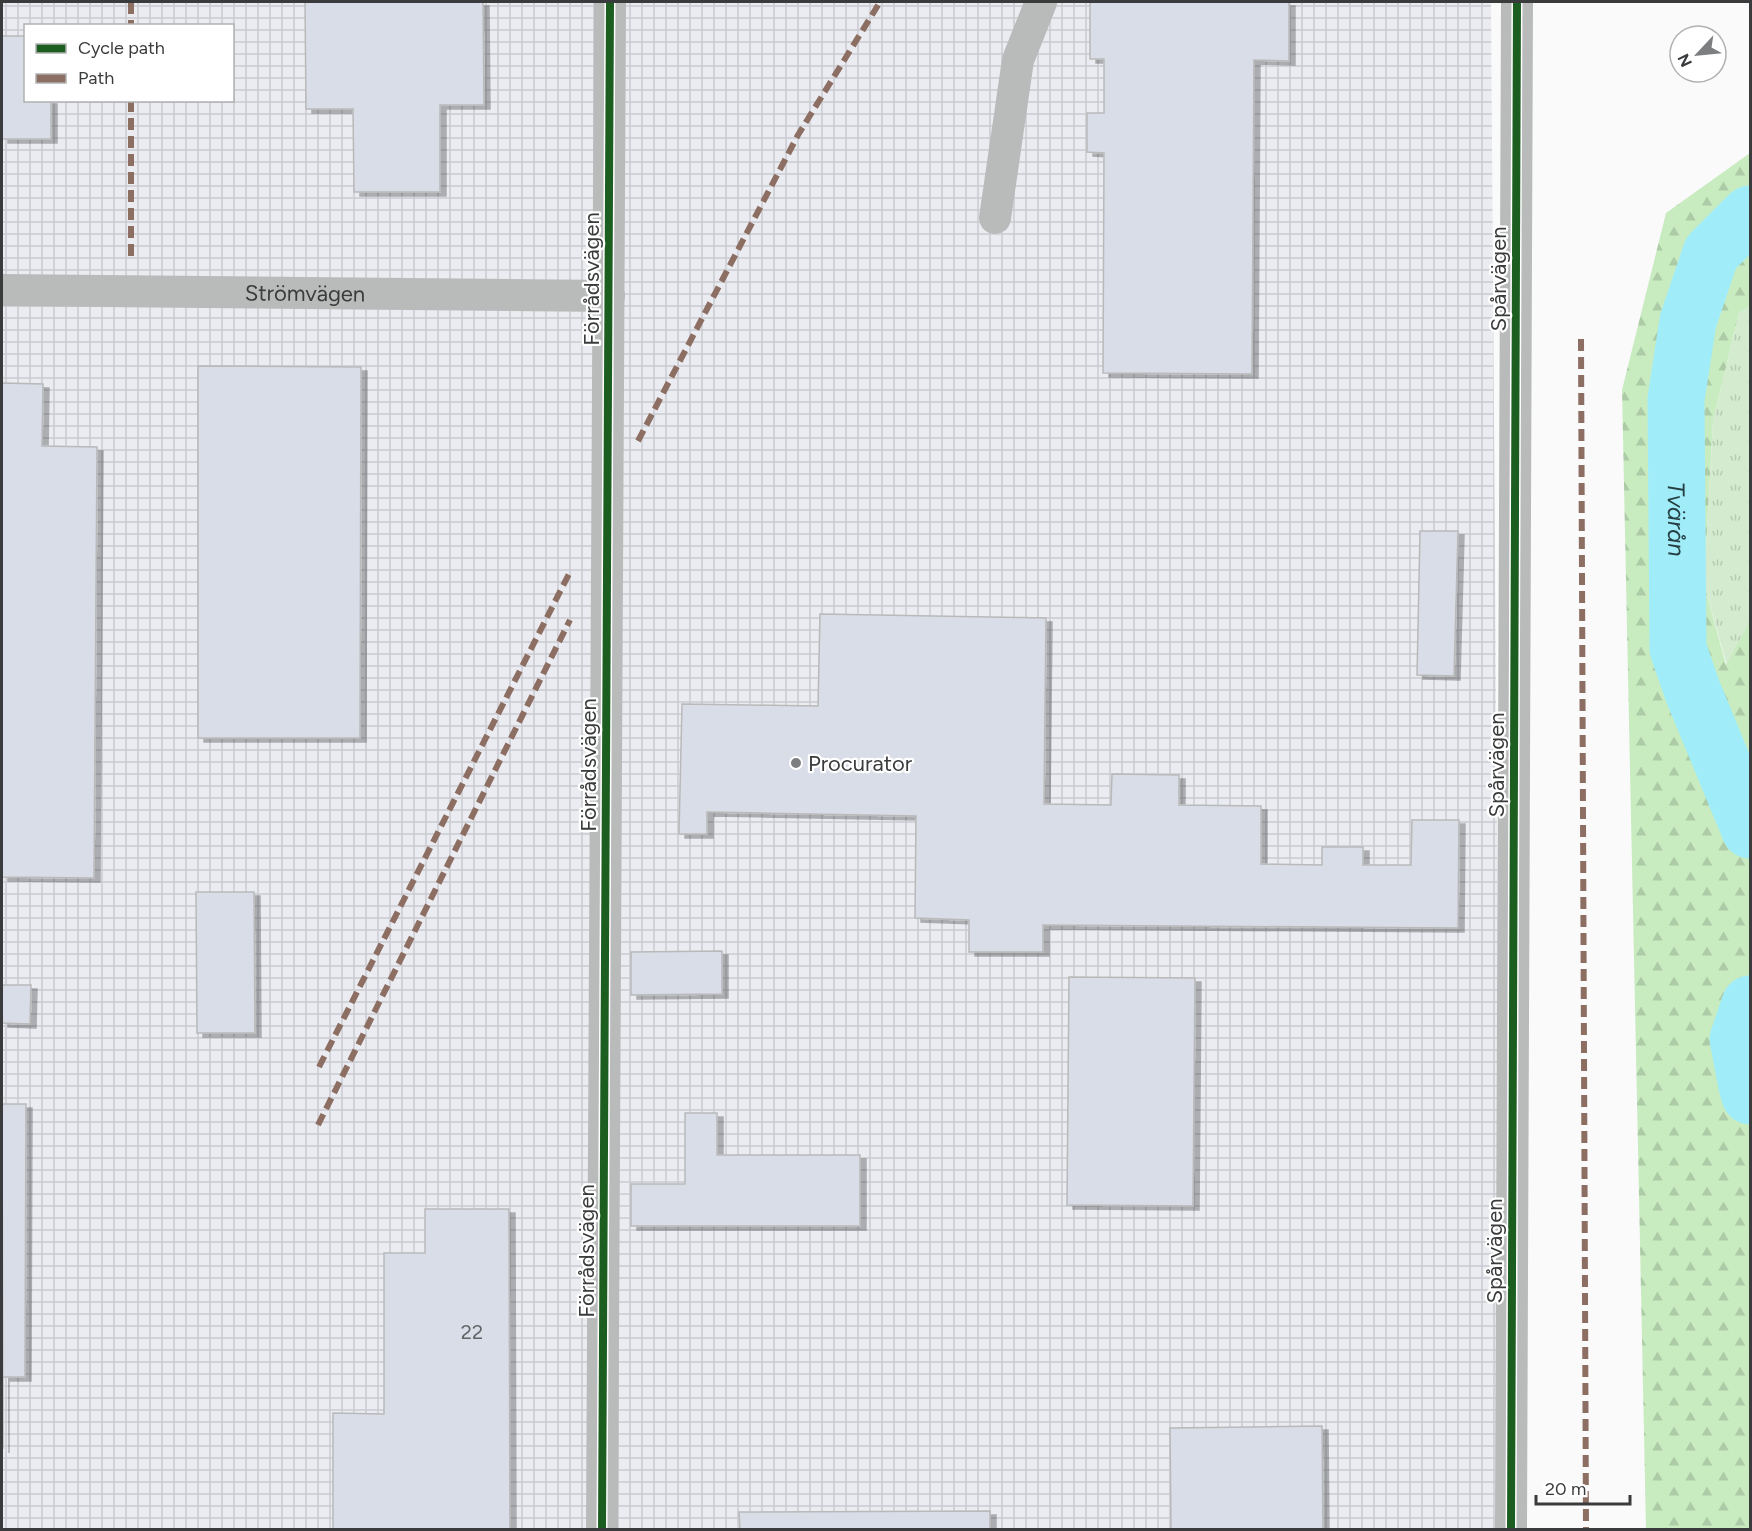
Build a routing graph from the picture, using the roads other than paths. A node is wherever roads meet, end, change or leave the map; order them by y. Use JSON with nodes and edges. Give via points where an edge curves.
{"nodes":[{"id":1,"x":610,"y":2,"type":"edge"},
{"id":2,"x":1041,"y":2,"type":"edge"},
{"id":3,"x":1517,"y":2,"type":"edge"},
{"id":4,"x":994,"y":218,"type":"dead end"},
{"id":5,"x":2,"y":290,"type":"edge"},
{"id":6,"x":609,"y":296,"type":"junction"},
{"id":7,"x":602,"y":1530,"type":"edge"},
{"id":8,"x":1511,"y":1530,"type":"edge"}],
"edges":[{"from":1,"to":6,"type":"street","name":"Förrådsvägen"},
{"from":2,"to":4,"type":"street","via":[[1018,60]]},
{"from":3,"to":8,"type":"street","name":"Spårvägen"},
{"from":5,"to":6,"type":"street","name":"Strömvägen"},
{"from":6,"to":7,"type":"street","name":"Förrådsvägen"}]}
